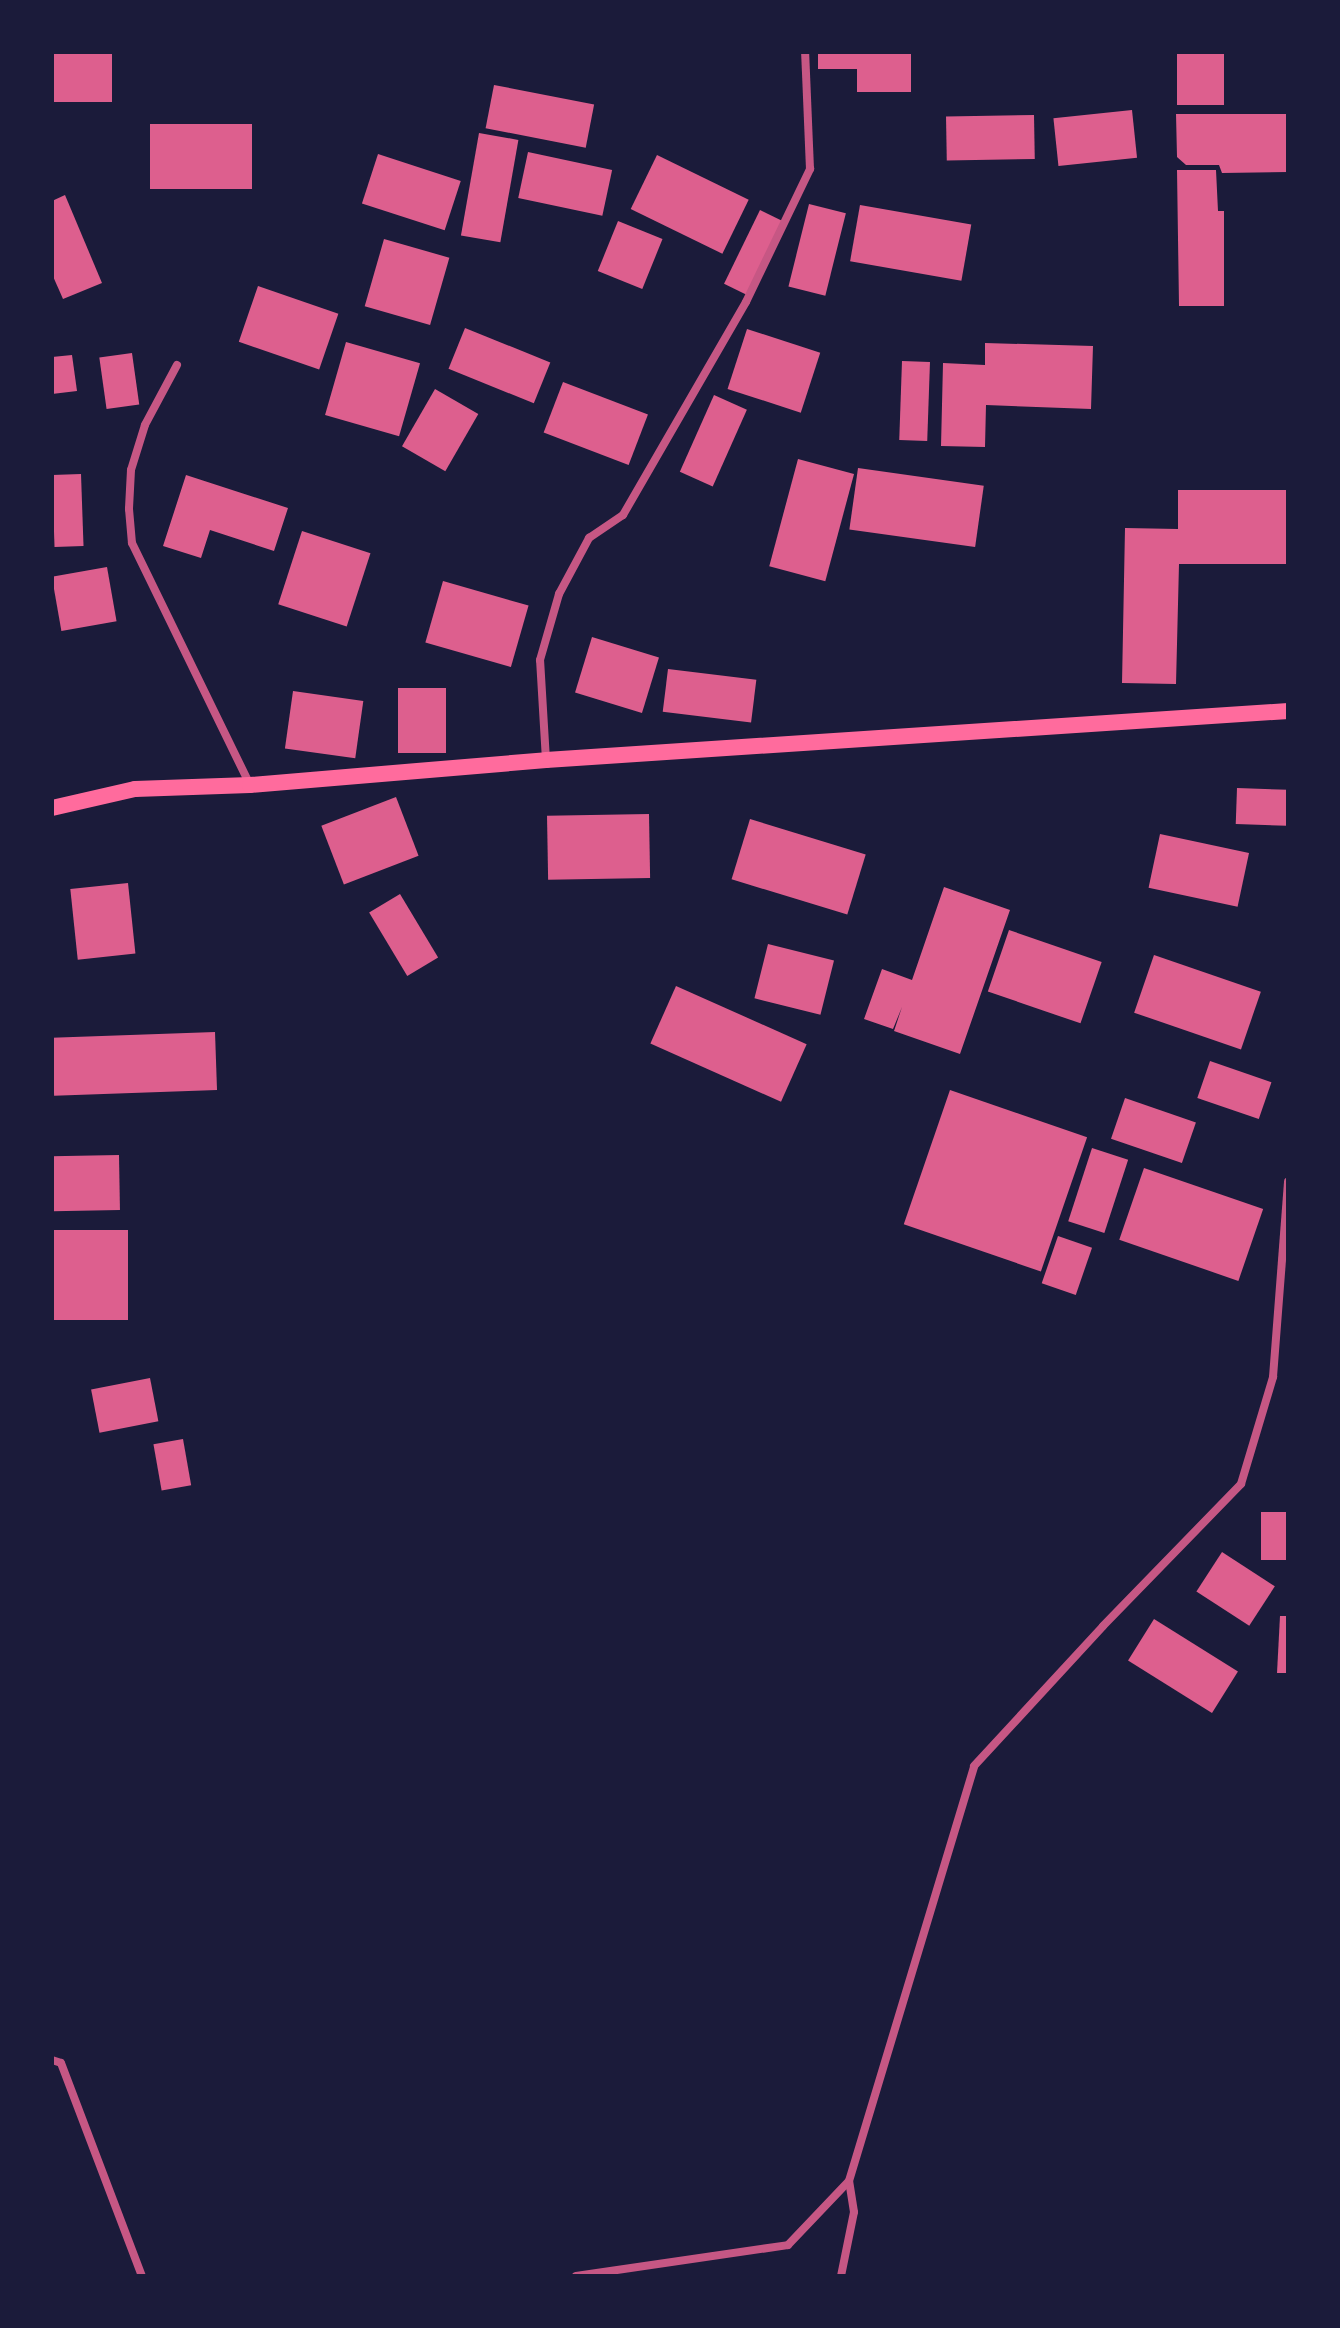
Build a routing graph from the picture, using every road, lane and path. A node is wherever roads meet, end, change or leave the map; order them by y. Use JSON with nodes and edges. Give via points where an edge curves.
{"nodes":[{"id":1,"x":805,"y":52,"type":"edge"},
{"id":2,"x":177,"y":365,"type":"dead end"},
{"id":3,"x":1288,"y":711,"type":"edge"},
{"id":4,"x":546,"y":760,"type":"junction"},
{"id":5,"x":250,"y":785,"type":"junction"},
{"id":6,"x":52,"y":808,"type":"edge"},
{"id":7,"x":1288,"y":1182,"type":"edge"},
{"id":8,"x":52,"y":2060,"type":"edge"},
{"id":9,"x":849,"y":2181,"type":"junction"},
{"id":10,"x":142,"y":2276,"type":"edge"},
{"id":11,"x":576,"y":2276,"type":"edge"},
{"id":12,"x":841,"y":2276,"type":"edge"}],
"edges":[{"from":1,"to":4,"type":"street","via":[[810,169],[746,302],[623,515],[589,538],[559,594],[540,660]]},
{"from":2,"to":5,"type":"street","via":[[145,425],[131,470],[132,543]]},
{"from":3,"to":4,"type":"main road"},
{"from":4,"to":5,"type":"main road"},
{"from":5,"to":6,"type":"main road","via":[[135,789]]},
{"from":7,"to":9,"type":"street","via":[[1273,1377],[1241,1484],[974,1766]]},
{"from":8,"to":10,"type":"street","via":[[61,2063]]},
{"from":9,"to":11,"type":"street","via":[[788,2245]]},
{"from":9,"to":12,"type":"street","via":[[854,2212]]}]}
